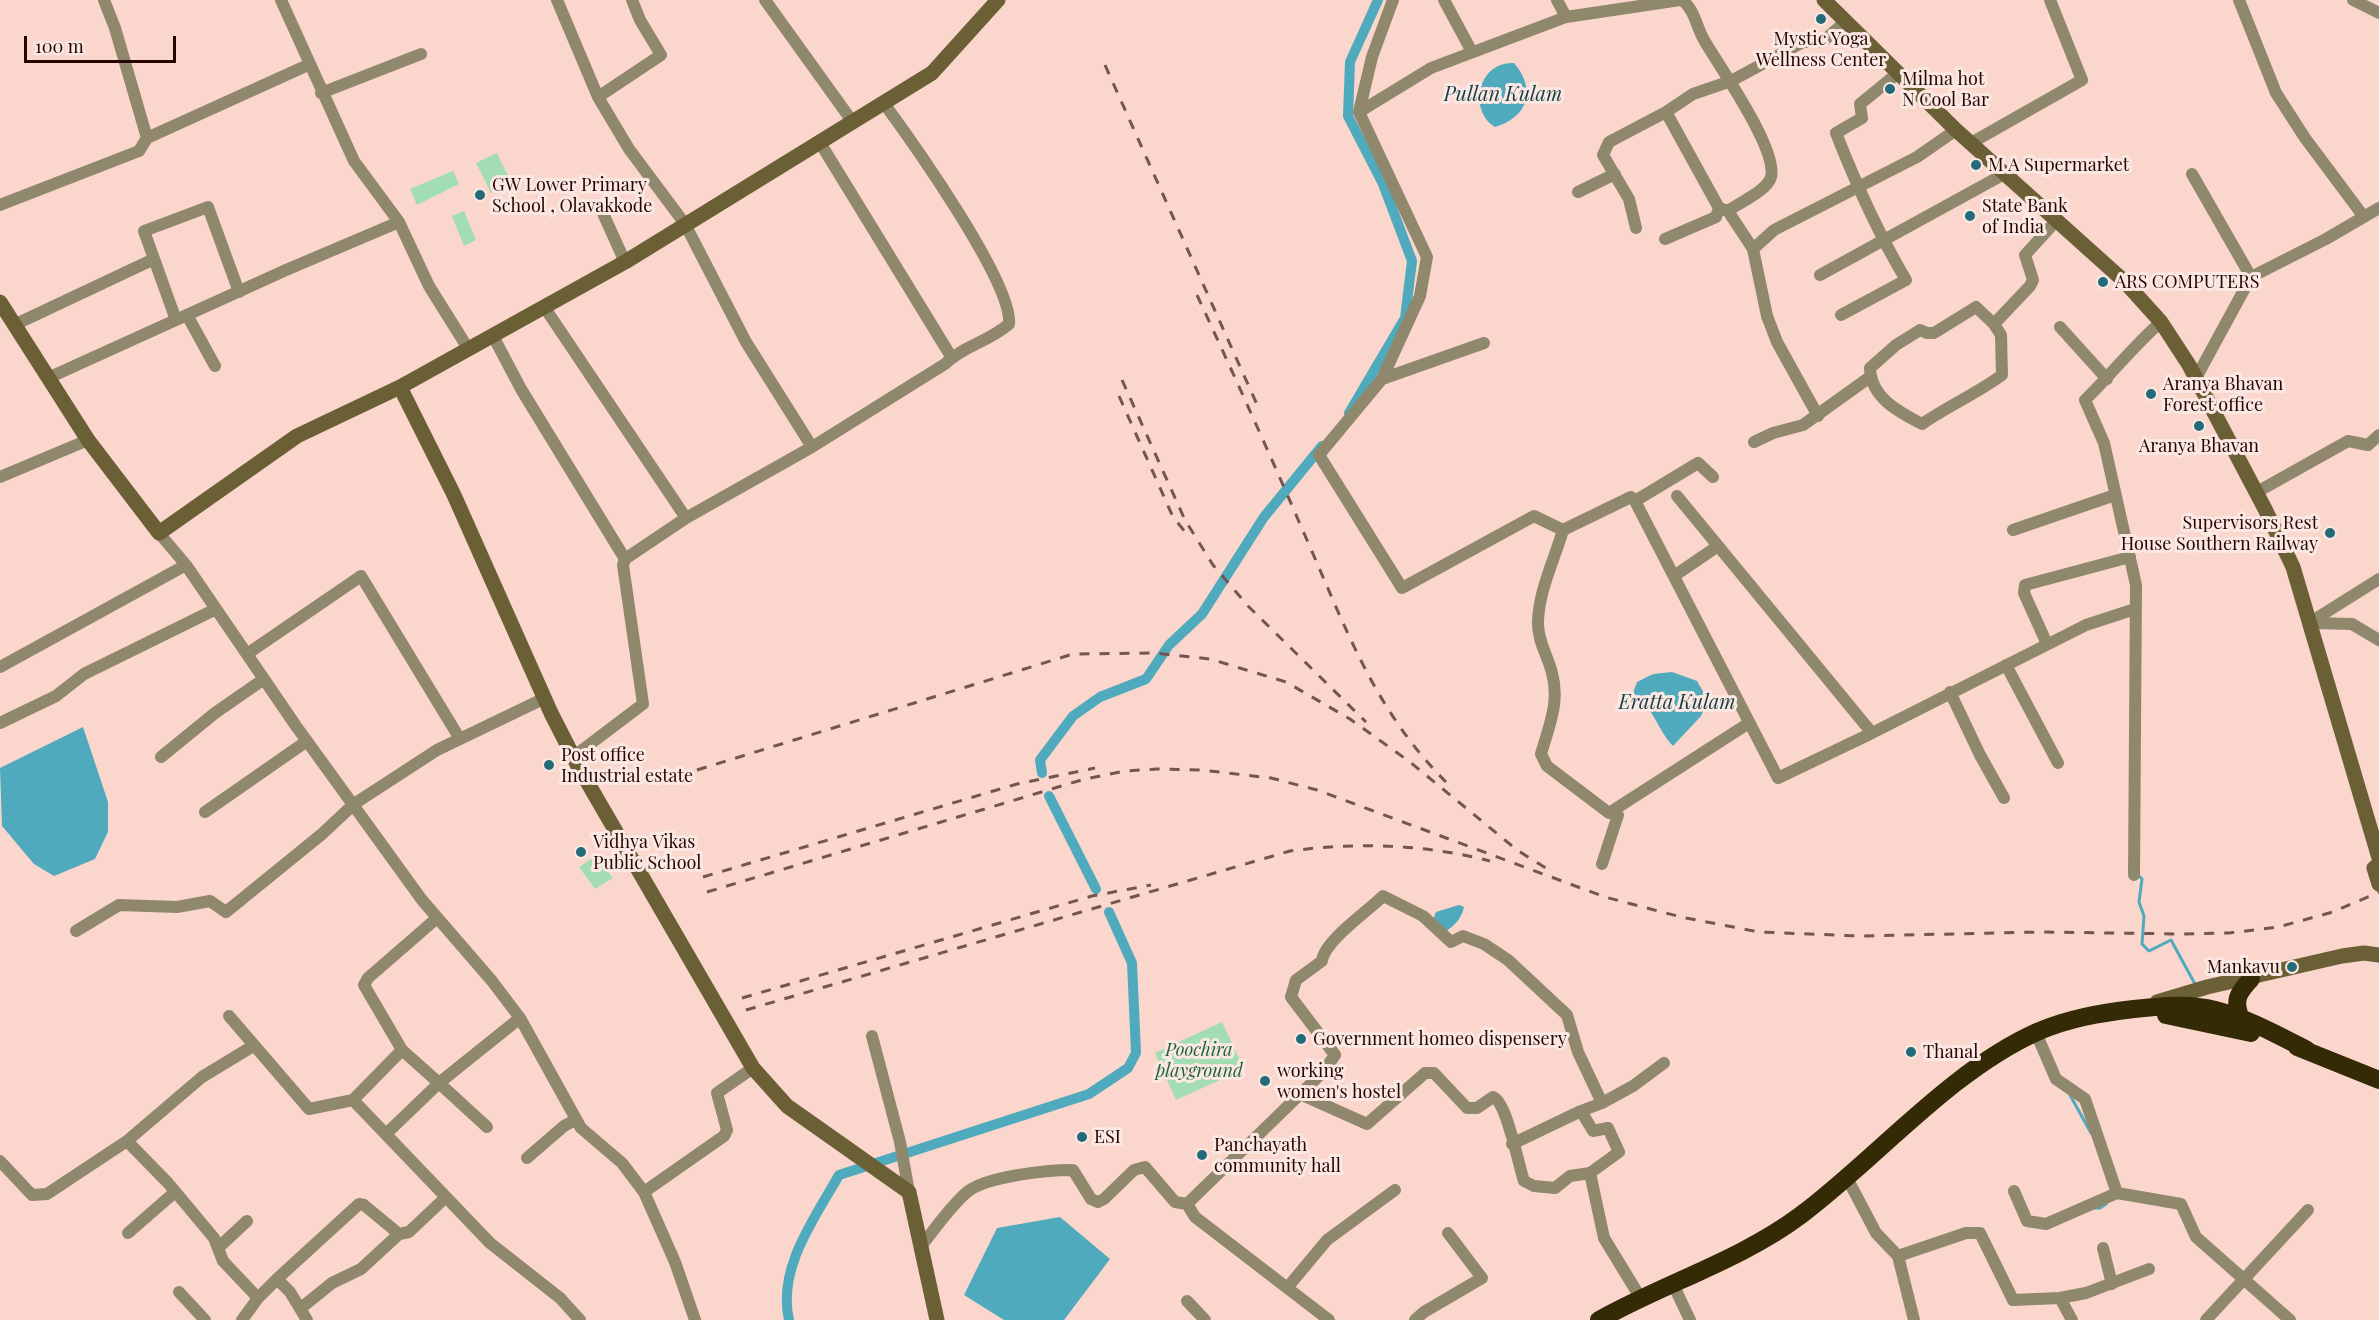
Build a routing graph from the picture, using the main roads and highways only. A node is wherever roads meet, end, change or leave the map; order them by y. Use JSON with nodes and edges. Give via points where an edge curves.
{"nodes":[{"id":1,"x":2251,"y":979,"type":"road end"},
{"id":2,"x":2131,"y":1010,"type":"junction"},
{"id":3,"x":2241,"y":1019,"type":"junction"},
{"id":4,"x":2307,"y":1050,"type":"junction"},
{"id":5,"x":2379,"y":1080,"type":"edge"},
{"id":6,"x":1599,"y":1320,"type":"edge"}],
"edges":[{"from":1,"to":3,"type":"highway","via":[[2235,1001]]},
{"from":2,"to":3,"type":"highway","via":[[2192,1005]]},
{"from":2,"to":4,"type":"highway","via":[[2189,1018]]},
{"from":2,"to":6,"type":"highway","via":[[2088,1015],[2036,1033],[1966,1077],[1801,1215],[1759,1242]]},
{"from":3,"to":4,"type":"highway"},
{"from":4,"to":5,"type":"highway"}]}
